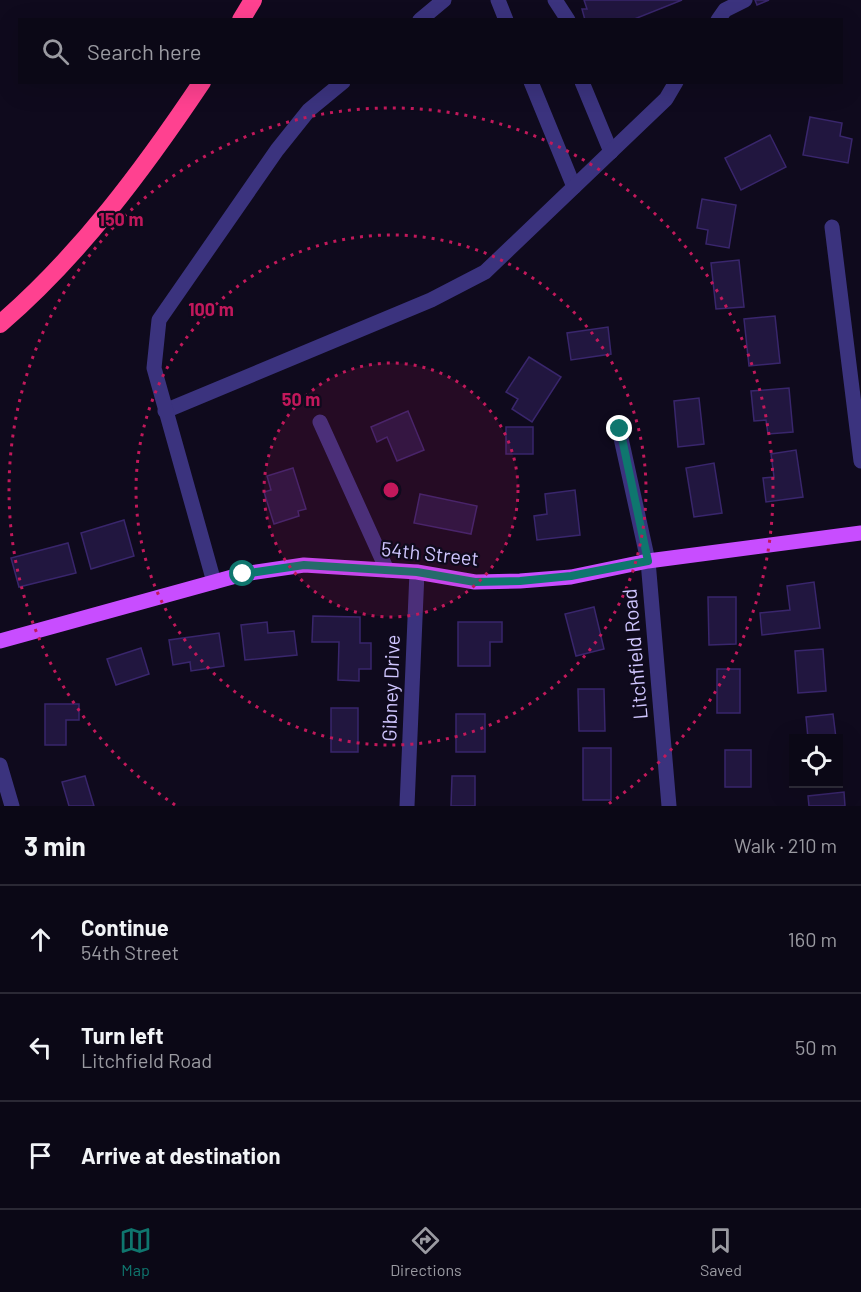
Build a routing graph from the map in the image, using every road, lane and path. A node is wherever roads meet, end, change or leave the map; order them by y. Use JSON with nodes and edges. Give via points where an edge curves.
{"nodes":[{"id":1,"x":253,"y":0,"type":"edge"},
{"id":2,"x":444,"y":0,"type":"edge"},
{"id":3,"x":498,"y":0,"type":"edge"},
{"id":4,"x":555,"y":0,"type":"edge"},
{"id":5,"x":745,"y":0,"type":"edge"},
{"id":6,"x":242,"y":18,"type":"edge"},
{"id":7,"x":422,"y":18,"type":"edge"},
{"id":8,"x":505,"y":18,"type":"edge"},
{"id":9,"x":567,"y":18,"type":"edge"},
{"id":10,"x":719,"y":18,"type":"edge"},
{"id":11,"x":201,"y":84,"type":"edge"},
{"id":12,"x":341,"y":84,"type":"edge"},
{"id":13,"x":532,"y":84,"type":"edge"},
{"id":14,"x":583,"y":84,"type":"edge"},
{"id":15,"x":675,"y":84,"type":"edge"},
{"id":16,"x":611,"y":152,"type":"junction"},
{"id":17,"x":574,"y":187,"type":"junction"},
{"id":18,"x":832,"y":227,"type":"dead end"},
{"id":19,"x":0,"y":324,"type":"edge"},
{"id":20,"x":165,"y":411,"type":"junction"},
{"id":21,"x":320,"y":422,"type":"dead end"},
{"id":22,"x":620,"y":429,"type":"dead end"},
{"id":23,"x":861,"y":460,"type":"edge"},
{"id":24,"x":861,"y":533,"type":"edge"},
{"id":25,"x":648,"y":561,"type":"junction"},
{"id":26,"x":387,"y":570,"type":"junction"},
{"id":27,"x":417,"y":572,"type":"junction"},
{"id":28,"x":214,"y":582,"type":"junction"},
{"id":29,"x":0,"y":641,"type":"edge"},
{"id":30,"x":0,"y":765,"type":"edge"},
{"id":31,"x":12,"y":806,"type":"edge"},
{"id":32,"x":407,"y":806,"type":"edge"},
{"id":33,"x":669,"y":806,"type":"edge"}],
"edges":[{"from":1,"to":6,"type":"highway"},
{"from":2,"to":7,"type":"street"},
{"from":3,"to":8,"type":"street"},
{"from":4,"to":9,"type":"street"},
{"from":5,"to":10,"type":"street","via":[[725,10]]},
{"from":11,"to":19,"type":"highway","via":[[164,139],[92,231]]},
{"from":12,"to":20,"type":"street","via":[[309,110],[277,150],[159,320],[154,368]]},
{"from":13,"to":17,"type":"street"},
{"from":14,"to":16,"type":"street"},
{"from":15,"to":16,"type":"street","via":[[666,99]]},
{"from":16,"to":17,"type":"street"},
{"from":17,"to":20,"type":"street","via":[[485,272],[431,300]]},
{"from":18,"to":23,"type":"street"},
{"from":20,"to":28,"type":"street"},
{"from":21,"to":26,"type":"street"},
{"from":22,"to":25,"type":"street","name":"Litchfield Road"},
{"from":24,"to":25,"type":"main road","name":"54th Street"},
{"from":25,"to":27,"type":"main road","name":"54th Street","via":[[520,581],[475,582]]},
{"from":25,"to":33,"type":"street","name":"Litchfield Road"},
{"from":26,"to":27,"type":"main road","name":"54th Street"},
{"from":26,"to":28,"type":"main road","name":"54th Street","via":[[304,565]]},
{"from":27,"to":32,"type":"street","name":"Gibney Drive"},
{"from":28,"to":29,"type":"main road","name":"54th Street"},
{"from":30,"to":31,"type":"street"}]}
